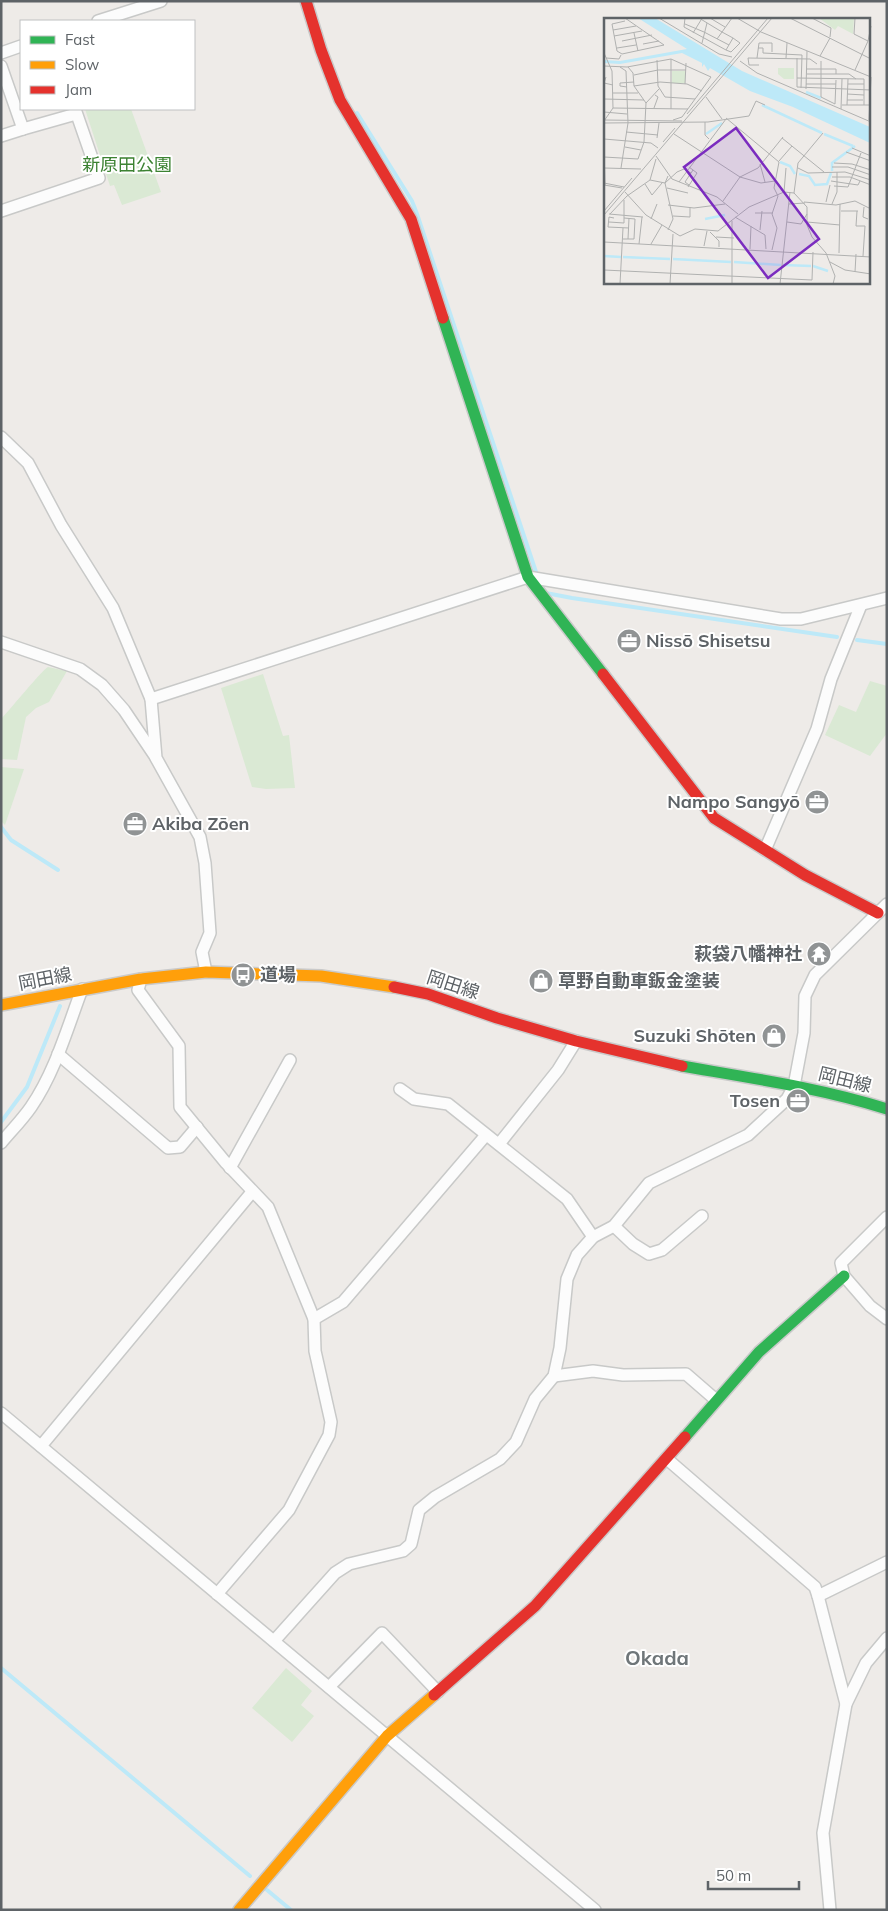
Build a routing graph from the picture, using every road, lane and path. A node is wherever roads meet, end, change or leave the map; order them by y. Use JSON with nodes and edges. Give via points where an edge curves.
{"nodes":[{"id":1,"x":161,"y":1,"type":"edge"},
{"id":2,"x":306,"y":1,"type":"edge"},
{"id":3,"x":101,"y":20,"type":"edge"},
{"id":4,"x":20,"y":46,"type":"edge"},
{"id":5,"x":1,"y":53,"type":"edge"},
{"id":6,"x":1,"y":66,"type":"edge"},
{"id":7,"x":75,"y":111,"type":"edge"},
{"id":8,"x":23,"y":129,"type":"junction"},
{"id":9,"x":1,"y":136,"type":"edge"},
{"id":10,"x":1,"y":212,"type":"edge"},
{"id":11,"x":1,"y":437,"type":"edge"},
{"id":12,"x":528,"y":578,"type":"junction"},
{"id":13,"x":887,"y":598,"type":"edge"},
{"id":14,"x":861,"y":605,"type":"junction"},
{"id":15,"x":1,"y":642,"type":"edge"},
{"id":16,"x":151,"y":699,"type":"junction"},
{"id":17,"x":156,"y":758,"type":"junction"},
{"id":18,"x":765,"y":850,"type":"junction"},
{"id":19,"x":887,"y":904,"type":"edge"},
{"id":20,"x":878,"y":913,"type":"junction"},
{"id":21,"x":206,"y":972,"type":"junction"},
{"id":22,"x":141,"y":978,"type":"junction"},
{"id":23,"x":82,"y":989,"type":"junction"},
{"id":24,"x":1,"y":1005,"type":"edge"},
{"id":25,"x":576,"y":1041,"type":"junction"},
{"id":26,"x":58,"y":1054,"type":"junction"},
{"id":27,"x":290,"y":1060,"type":"dead end"},
{"id":28,"x":794,"y":1086,"type":"junction"},
{"id":29,"x":400,"y":1089,"type":"dead end"},
{"id":30,"x":886,"y":1108,"type":"edge"},
{"id":31,"x":197,"y":1128,"type":"junction"},
{"id":32,"x":486,"y":1135,"type":"junction"},
{"id":33,"x":1,"y":1144,"type":"edge"},
{"id":34,"x":499,"y":1144,"type":"junction"},
{"id":35,"x":230,"y":1168,"type":"junction"},
{"id":36,"x":252,"y":1192,"type":"junction"},
{"id":37,"x":702,"y":1216,"type":"dead end"},
{"id":38,"x":887,"y":1217,"type":"edge"},
{"id":39,"x":614,"y":1226,"type":"junction"},
{"id":40,"x":593,"y":1237,"type":"junction"},
{"id":41,"x":844,"y":1276,"type":"junction"},
{"id":42,"x":887,"y":1318,"type":"edge"},
{"id":43,"x":314,"y":1319,"type":"junction"},
{"id":44,"x":554,"y":1376,"type":"junction"},
{"id":45,"x":716,"y":1400,"type":"junction"},
{"id":46,"x":1,"y":1413,"type":"edge"},
{"id":47,"x":40,"y":1446,"type":"junction"},
{"id":48,"x":667,"y":1459,"type":"junction"},
{"id":49,"x":887,"y":1562,"type":"edge"},
{"id":50,"x":217,"y":1594,"type":"junction"},
{"id":51,"x":818,"y":1596,"type":"junction"},
{"id":52,"x":887,"y":1638,"type":"edge"},
{"id":53,"x":274,"y":1641,"type":"junction"},
{"id":54,"x":329,"y":1687,"type":"junction"},
{"id":55,"x":438,"y":1692,"type":"junction"},
{"id":56,"x":846,"y":1704,"type":"junction"},
{"id":57,"x":387,"y":1736,"type":"junction"},
{"id":58,"x":239,"y":1910,"type":"edge"},
{"id":59,"x":595,"y":1910,"type":"edge"},
{"id":60,"x":830,"y":1910,"type":"edge"}],
"edges":[{"from":1,"to":3,"type":"street"},
{"from":2,"to":12,"type":"street","via":[[320,50],[340,100],[411,219]]},
{"from":4,"to":5,"type":"street"},
{"from":6,"to":8,"type":"street"},
{"from":7,"to":8,"type":"street"},
{"from":7,"to":10,"type":"street","via":[[99,178]]},
{"from":8,"to":9,"type":"street"},
{"from":11,"to":16,"type":"street","via":[[28,463],[61,525],[114,608]]},
{"from":12,"to":14,"type":"street","via":[[781,619],[801,619]]},
{"from":12,"to":16,"type":"street"},
{"from":12,"to":18,"type":"street","via":[[714,818]]},
{"from":13,"to":14,"type":"street"},
{"from":14,"to":18,"type":"street","via":[[831,679],[817,729]]},
{"from":15,"to":17,"type":"street","via":[[80,669],[102,685],[124,710]]},
{"from":16,"to":17,"type":"street"},
{"from":17,"to":21,"type":"street","via":[[200,837],[210,933],[202,952]]},
{"from":18,"to":20,"type":"street"},
{"from":19,"to":20,"type":"street"},
{"from":20,"to":28,"type":"street","via":[[815,975],[805,996],[804,1033]]},
{"from":21,"to":22,"type":"street","name":"岡田線"},
{"from":21,"to":25,"type":"street","name":"岡田線","via":[[321,976],[376,982],[428,994]]},
{"from":22,"to":23,"type":"street","name":"岡田線"},
{"from":22,"to":31,"type":"street","via":[[138,990],[179,1046],[180,1107]]},
{"from":23,"to":24,"type":"street","name":"岡田線"},
{"from":23,"to":26,"type":"street"},
{"from":25,"to":28,"type":"street","name":"岡田線","via":[[681,1066]]},
{"from":25,"to":34,"type":"street","via":[[558,1070]]},
{"from":26,"to":31,"type":"street","via":[[168,1148],[180,1147]]},
{"from":26,"to":33,"type":"street","via":[[30,1107]]},
{"from":27,"to":35,"type":"street"},
{"from":28,"to":30,"type":"street","name":"岡田線"},
{"from":28,"to":39,"type":"street","via":[[787,1098],[748,1135],[649,1183]]},
{"from":29,"to":32,"type":"street","via":[[414,1099],[448,1104]]},
{"from":31,"to":35,"type":"street"},
{"from":32,"to":34,"type":"street"},
{"from":32,"to":43,"type":"street","via":[[343,1302]]},
{"from":34,"to":40,"type":"street","via":[[567,1198]]},
{"from":35,"to":36,"type":"street"},
{"from":36,"to":43,"type":"street","via":[[268,1207]]},
{"from":36,"to":47,"type":"street"},
{"from":37,"to":39,"type":"street","via":[[662,1250],[649,1254]]},
{"from":38,"to":41,"type":"street","via":[[841,1263]]},
{"from":39,"to":40,"type":"street"},
{"from":40,"to":44,"type":"street","via":[[577,1255],[567,1279]]},
{"from":41,"to":42,"type":"street","via":[[870,1306]]},
{"from":41,"to":45,"type":"street","via":[[759,1352]]},
{"from":43,"to":50,"type":"street","via":[[315,1351],[331,1422],[329,1435],[289,1510]]},
{"from":44,"to":45,"type":"street","via":[[593,1371],[623,1375],[686,1374]]},
{"from":44,"to":53,"type":"street","via":[[535,1399],[516,1442],[500,1459],[419,1510],[411,1544],[407,1548],[402,1552],[349,1564],[335,1573]]},
{"from":45,"to":48,"type":"street"},
{"from":46,"to":47,"type":"street"},
{"from":47,"to":50,"type":"street"},
{"from":48,"to":51,"type":"street","via":[[815,1587]]},
{"from":48,"to":55,"type":"street","via":[[535,1606]]},
{"from":49,"to":51,"type":"street"},
{"from":50,"to":53,"type":"street"},
{"from":51,"to":56,"type":"street"},
{"from":52,"to":56,"type":"street","via":[[866,1663]]},
{"from":53,"to":54,"type":"street"},
{"from":54,"to":55,"type":"street","via":[[382,1634]]},
{"from":54,"to":57,"type":"street"},
{"from":55,"to":57,"type":"street"},
{"from":56,"to":60,"type":"street","via":[[823,1833]]},
{"from":57,"to":58,"type":"street"},
{"from":57,"to":59,"type":"street"}]}
